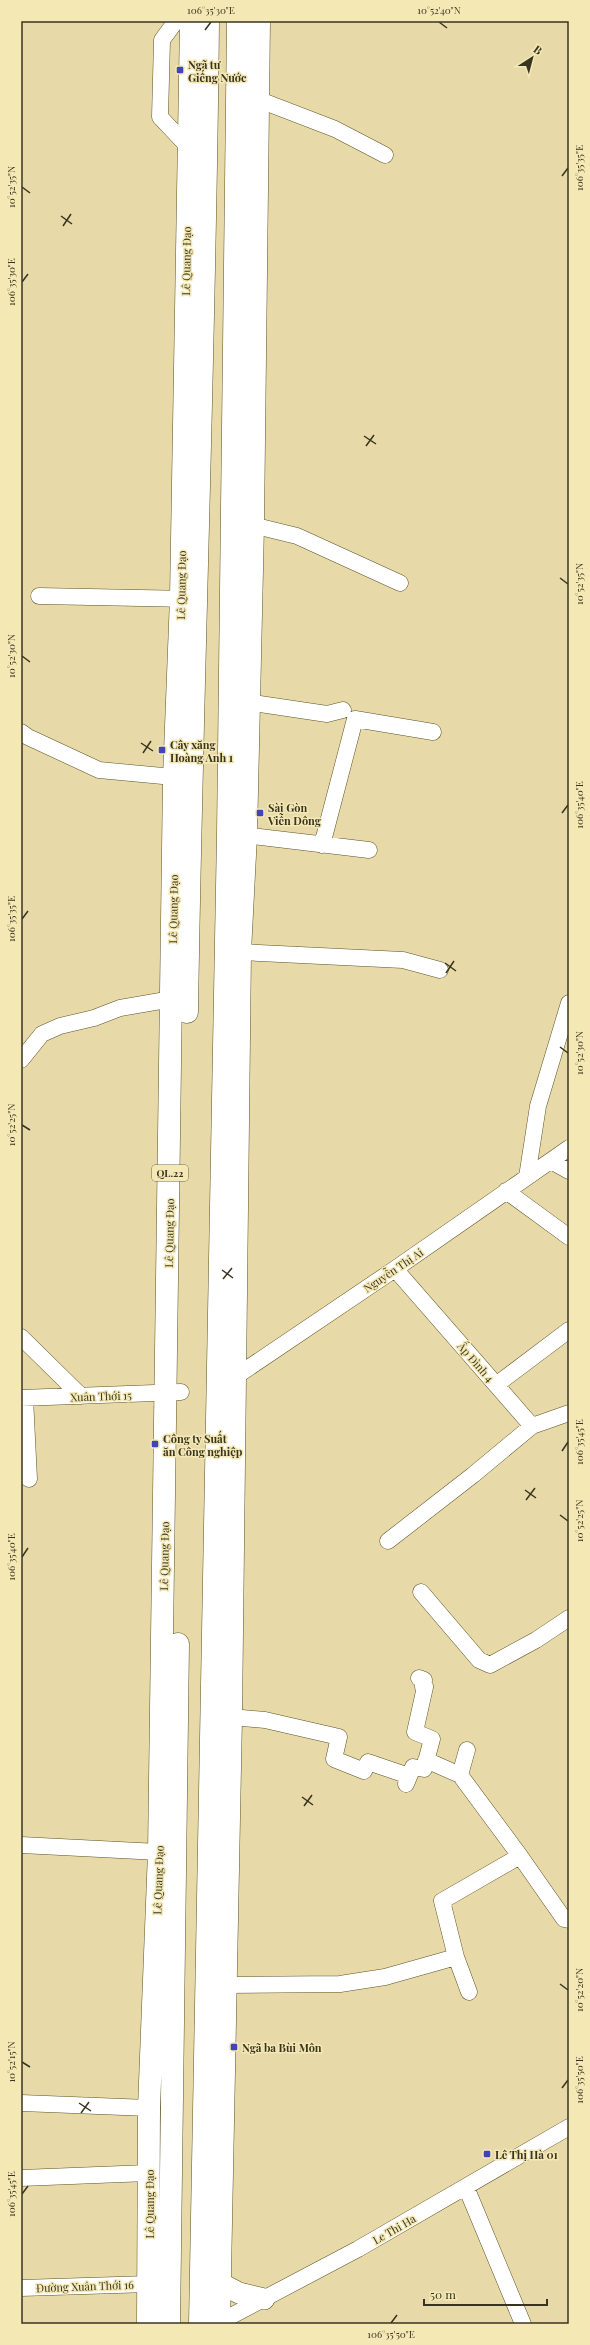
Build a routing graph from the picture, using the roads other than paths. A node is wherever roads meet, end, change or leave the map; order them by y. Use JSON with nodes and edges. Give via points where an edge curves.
{"nodes":[{"id":1,"x":176,"y":21,"type":"edge"},
{"id":2,"x":191,"y":21,"type":"edge"},
{"id":3,"x":208,"y":21,"type":"edge"},
{"id":4,"x":238,"y":21,"type":"edge"},
{"id":5,"x":259,"y":21,"type":"edge"},
{"id":6,"x":236,"y":92,"type":"junction"},
{"id":7,"x":258,"y":98,"type":"junction"},
{"id":8,"x":188,"y":149,"type":"junction"},
{"id":9,"x":385,"y":155,"type":"dead end"},
{"id":10,"x":206,"y":162,"type":"junction"},
{"id":11,"x":242,"y":523,"type":"junction"},
{"id":12,"x":400,"y":583,"type":"dead end"},
{"id":13,"x":40,"y":596,"type":"dead end"},
{"id":14,"x":189,"y":598,"type":"junction"},
{"id":15,"x":247,"y":702,"type":"junction"},
{"id":16,"x":342,"y":710,"type":"dead end"},
{"id":17,"x":21,"y":732,"type":"edge"},
{"id":18,"x":433,"y":732,"type":"dead end"},
{"id":19,"x":182,"y":778,"type":"junction"},
{"id":20,"x":237,"y":834,"type":"junction"},
{"id":21,"x":322,"y":844,"type":"junction"},
{"id":22,"x":369,"y":850,"type":"dead end"},
{"id":23,"x":240,"y":952,"type":"junction"},
{"id":24,"x":440,"y":970,"type":"dead end"},
{"id":25,"x":172,"y":999,"type":"junction"},
{"id":26,"x":569,"y":1002,"type":"edge"},
{"id":27,"x":21,"y":1060,"type":"edge"},
{"id":28,"x":569,"y":1148,"type":"edge"},
{"id":29,"x":550,"y":1161,"type":"junction"},
{"id":30,"x":569,"y":1171,"type":"edge"},
{"id":31,"x":527,"y":1177,"type":"junction"},
{"id":32,"x":506,"y":1191,"type":"junction"},
{"id":33,"x":569,"y":1237,"type":"edge"},
{"id":34,"x":395,"y":1269,"type":"junction"},
{"id":35,"x":569,"y":1330,"type":"edge"},
{"id":36,"x":21,"y":1337,"type":"edge"},
{"id":37,"x":225,"y":1384,"type":"junction"},
{"id":38,"x":496,"y":1385,"type":"junction"},
{"id":39,"x":174,"y":1393,"type":"junction"},
{"id":40,"x":81,"y":1396,"type":"junction"},
{"id":41,"x":23,"y":1398,"type":"edge"},
{"id":42,"x":569,"y":1413,"type":"edge"},
{"id":43,"x":532,"y":1426,"type":"junction"},
{"id":44,"x":29,"y":1479,"type":"dead end"},
{"id":45,"x":388,"y":1541,"type":"dead end"},
{"id":46,"x":421,"y":1592,"type":"dead end"},
{"id":47,"x":569,"y":1618,"type":"edge"},
{"id":48,"x":419,"y":1678,"type":"dead end"},
{"id":49,"x":231,"y":1718,"type":"junction"},
{"id":50,"x":467,"y":1750,"type":"dead end"},
{"id":51,"x":426,"y":1760,"type":"junction"},
{"id":52,"x":460,"y":1774,"type":"junction"},
{"id":53,"x":21,"y":1845,"type":"edge"},
{"id":54,"x":159,"y":1852,"type":"junction"},
{"id":55,"x":520,"y":1856,"type":"junction"},
{"id":56,"x":569,"y":1920,"type":"edge"},
{"id":57,"x":456,"y":1957,"type":"junction"},
{"id":58,"x":224,"y":1985,"type":"junction"},
{"id":59,"x":469,"y":1992,"type":"dead end"},
{"id":60,"x":21,"y":2103,"type":"edge"},
{"id":61,"x":149,"y":2108,"type":"junction"},
{"id":62,"x":569,"y":2127,"type":"edge"},
{"id":63,"x":148,"y":2173,"type":"junction"},
{"id":64,"x":21,"y":2178,"type":"edge"},
{"id":65,"x":466,"y":2187,"type":"junction"},
{"id":66,"x":220,"y":2283,"type":"junction"},
{"id":67,"x":149,"y":2284,"type":"junction"},
{"id":68,"x":21,"y":2288,"type":"edge"},
{"id":69,"x":264,"y":2299,"type":"junction"},
{"id":70,"x":148,"y":2324,"type":"edge"},
{"id":71,"x":169,"y":2324,"type":"edge"},
{"id":72,"x":213,"y":2324,"type":"edge"},
{"id":73,"x":523,"y":2324,"type":"edge"}],
"edges":[{"from":1,"to":8,"type":"street","via":[[162,40],[160,117]]},
{"from":2,"to":8,"type":"highway","name":"Lê Quang Đạo","number":"QL.22"},
{"from":3,"to":10,"type":"highway","name":"Lê Quang Đạo","number":"QL.22"},
{"from":4,"to":6,"type":"highway"},
{"from":5,"to":7,"type":"highway"},
{"from":6,"to":7,"type":"street"},
{"from":6,"to":11,"type":"highway"},
{"from":7,"to":9,"type":"street","via":[[335,129]]},
{"from":7,"to":11,"type":"highway"},
{"from":8,"to":10,"type":"street"},
{"from":8,"to":14,"type":"highway","name":"Lê Quang Đạo","number":"QL.22"},
{"from":10,"to":14,"type":"highway","name":"Lê Quang Đạo","number":"QL.22"},
{"from":11,"to":12,"type":"street","via":[[297,536]]},
{"from":11,"to":15,"type":"highway"},
{"from":11,"to":20,"type":"highway"},
{"from":13,"to":14,"type":"street"},
{"from":14,"to":19,"type":"highway","name":"Lê Quang Đạo","number":"QL.22"},
{"from":15,"to":16,"type":"street","via":[[327,714]]},
{"from":15,"to":20,"type":"highway"},
{"from":17,"to":19,"type":"street","via":[[100,770]]},
{"from":18,"to":21,"type":"street","via":[[355,719]]},
{"from":19,"to":25,"type":"highway","name":"Lê Quang Đạo","number":"QL.22"},
{"from":19,"to":39,"type":"highway","name":"Lê Quang Đạo","number":"QL.22"},
{"from":20,"to":21,"type":"street"},
{"from":20,"to":23,"type":"highway"},
{"from":20,"to":37,"type":"highway"},
{"from":21,"to":22,"type":"street"},
{"from":23,"to":24,"type":"street","via":[[403,960]]},
{"from":23,"to":37,"type":"highway"},
{"from":25,"to":27,"type":"street","via":[[120,1008],[94,1018],[60,1026],[42,1034]]},
{"from":25,"to":39,"type":"highway","name":"Lê Quang Đạo","number":"QL.22"},
{"from":26,"to":31,"type":"street","via":[[538,1106]]},
{"from":28,"to":29,"type":"street","name":"Nguyễn Thị Ai"},
{"from":29,"to":30,"type":"street"},
{"from":29,"to":31,"type":"street","name":"Nguyễn Thị Ai"},
{"from":31,"to":32,"type":"street","name":"Nguyễn Thị Ai"},
{"from":32,"to":33,"type":"street"},
{"from":32,"to":34,"type":"street","name":"Nguyễn Thị Ai"},
{"from":34,"to":37,"type":"street","name":"Nguyễn Thị Ai"},
{"from":34,"to":38,"type":"street","name":"Ấp Đình 4"},
{"from":35,"to":38,"type":"street"},
{"from":36,"to":40,"type":"street"},
{"from":37,"to":49,"type":"highway"},
{"from":37,"to":72,"type":"highway"},
{"from":38,"to":43,"type":"street","name":"Ấp Đình 4"},
{"from":39,"to":40,"type":"street","name":"Xuân Thới 15"},
{"from":39,"to":54,"type":"highway","name":"Lê Quang Đạo","number":"QL.22"},
{"from":39,"to":71,"type":"highway","name":"Lê Quang Đạo","number":"QL.22"},
{"from":40,"to":41,"type":"street","name":"Xuân Thới 15"},
{"from":41,"to":44,"type":"street"},
{"from":42,"to":43,"type":"street"},
{"from":43,"to":45,"type":"street"},
{"from":46,"to":47,"type":"street","via":[[474,1655],[490,1665],[536,1640]]},
{"from":48,"to":51,"type":"street","via":[[424,1680],[425,1687],[415,1732],[432,1739]]},
{"from":49,"to":51,"type":"street","via":[[266,1720],[339,1738],[334,1759],[364,1771],[368,1762],[407,1780],[413,1767],[424,1769]]},
{"from":49,"to":58,"type":"highway"},
{"from":50,"to":52,"type":"street"},
{"from":51,"to":52,"type":"street"},
{"from":52,"to":55,"type":"street"},
{"from":53,"to":54,"type":"street"},
{"from":54,"to":61,"type":"highway","name":"Lê Quang Đạo","number":"QL.22"},
{"from":55,"to":56,"type":"street","via":[[564,1919]]},
{"from":55,"to":57,"type":"street","via":[[442,1901]]},
{"from":57,"to":58,"type":"street","via":[[385,1977],[340,1984]]},
{"from":57,"to":59,"type":"street"},
{"from":58,"to":66,"type":"highway"},
{"from":60,"to":61,"type":"street"},
{"from":61,"to":63,"type":"highway","name":"Lê Quang Đạo","number":"QL.22"},
{"from":62,"to":65,"type":"street","name":"Le Thi Ha"},
{"from":63,"to":64,"type":"street"},
{"from":63,"to":67,"type":"highway","name":"Lê Quang Đạo","number":"QL.22"},
{"from":65,"to":69,"type":"street","name":"Le Thi Ha"},
{"from":65,"to":73,"type":"street"},
{"from":66,"to":69,"type":"main road","via":[[238,2293]]},
{"from":66,"to":72,"type":"highway"},
{"from":67,"to":68,"type":"street","name":"Đường Xuân Thới 16"},
{"from":67,"to":70,"type":"highway","name":"Lê Quang Đạo","number":"QL.22"},
{"from":69,"to":72,"type":"street","name":"Le Thi Ha"}]}
